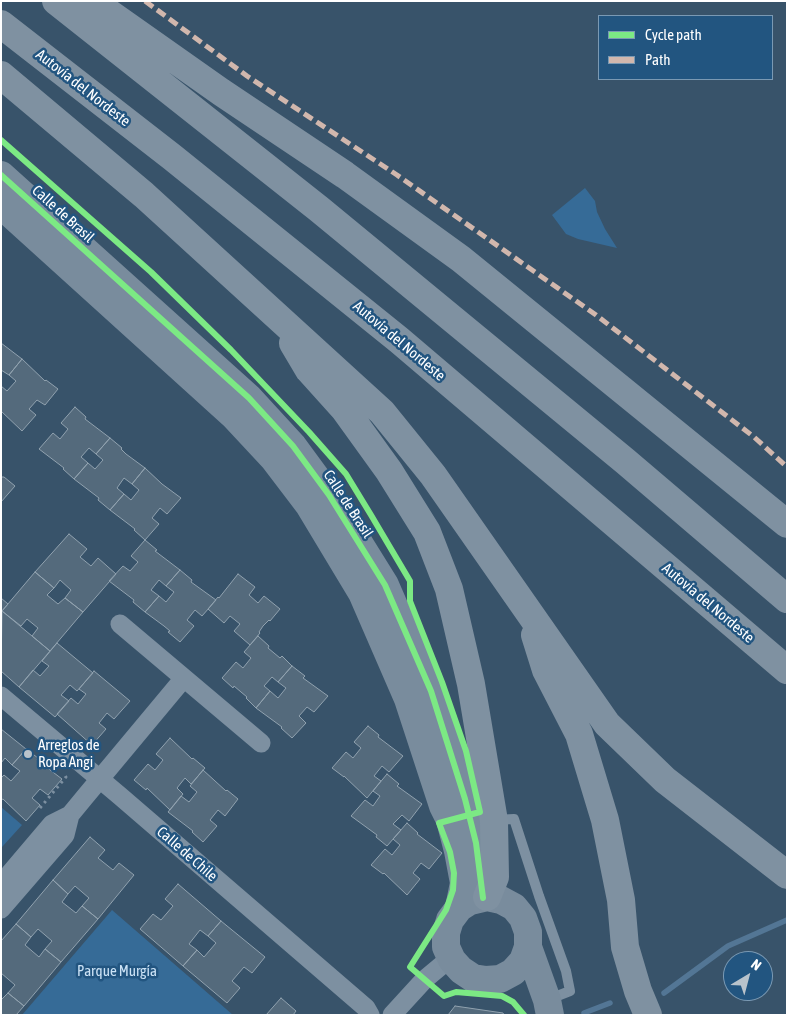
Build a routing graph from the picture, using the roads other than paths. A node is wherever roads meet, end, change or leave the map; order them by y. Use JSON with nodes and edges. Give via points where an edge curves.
{"nodes":[{"id":1,"x":56,"y":1,"type":"edge"},
{"id":2,"x":92,"y":1,"type":"edge"},
{"id":3,"x":1,"y":24,"type":"edge"},
{"id":4,"x":1,"y":74,"type":"edge"},
{"id":5,"x":1,"y":175,"type":"edge"},
{"id":6,"x":1,"y":205,"type":"edge"},
{"id":7,"x":276,"y":314,"type":"junction"},
{"id":8,"x":787,"y":524,"type":"edge"},
{"id":9,"x":787,"y":599,"type":"edge"},
{"id":10,"x":527,"y":612,"type":"junction"},
{"id":11,"x":120,"y":624,"type":"dead end"},
{"id":12,"x":787,"y":670,"type":"edge"},
{"id":13,"x":184,"y":678,"type":"junction"},
{"id":14,"x":1,"y":696,"type":"edge"},
{"id":15,"x":261,"y":743,"type":"dead end"},
{"id":16,"x":100,"y":779,"type":"junction"},
{"id":17,"x":70,"y":815,"type":"junction"},
{"id":18,"x":494,"y":821,"type":"junction"},
{"id":19,"x":787,"y":875,"type":"edge"},
{"id":20,"x":1,"y":884,"type":"edge"},
{"id":21,"x":476,"y":901,"type":"junction"},
{"id":22,"x":1,"y":909,"type":"edge"},
{"id":23,"x":528,"y":947,"type":"junction"},
{"id":24,"x":452,"y":960,"type":"junction"},
{"id":25,"x":500,"y":979,"type":"junction"},
{"id":26,"x":548,"y":1008,"type":"edge"},
{"id":27,"x":370,"y":1015,"type":"edge"},
{"id":28,"x":392,"y":1015,"type":"edge"},
{"id":29,"x":648,"y":1015,"type":"edge"}],
"edges":[{"from":1,"to":9,"type":"highway","via":[[326,215]]},
{"from":2,"to":8,"type":"highway","via":[[461,258]]},
{"from":3,"to":12,"type":"highway","name":"Autovía del Nordeste","via":[[399,340]]},
{"from":4,"to":7,"type":"highway","via":[[144,195]]},
{"from":5,"to":21,"type":"street","name":"Calle de Brasil","via":[[249,398],[293,446],[329,495],[385,585],[431,691],[474,834]]},
{"from":6,"to":21,"type":"street","via":[[233,415],[274,459],[309,505],[362,592],[408,699],[450,820],[464,883]]},
{"from":7,"to":10,"type":"highway","via":[[382,412],[432,476]]},
{"from":7,"to":18,"type":"highway","via":[[309,370],[345,410],[427,532],[449,589],[470,684]]},
{"from":10,"to":19,"type":"highway","via":[[607,724],[665,780]]},
{"from":10,"to":29,"type":"highway","via":[[546,670],[579,734],[605,820],[621,900],[625,947]]},
{"from":11,"to":13,"type":"street"},
{"from":13,"to":15,"type":"street"},
{"from":13,"to":16,"type":"street"},
{"from":14,"to":16,"type":"street","name":"Calle de Chile"},
{"from":16,"to":17,"type":"street"},
{"from":16,"to":27,"type":"street","name":"Calle de Chile","via":[[366,1008]]},
{"from":17,"to":20,"type":"street","via":[[52,824]]},
{"from":17,"to":22,"type":"street","via":[[65,835]]},
{"from":18,"to":21,"type":"highway","via":[[495,877]]},
{"from":18,"to":26,"type":"lane","via":[[514,819],[566,971],[570,991]]},
{"from":21,"to":23,"type":"street","via":[[501,900],[514,907],[528,932]]},
{"from":21,"to":24,"type":"street","via":[[450,920],[446,947]]},
{"from":23,"to":25,"type":"street","via":[[523,961]]},
{"from":23,"to":26,"type":"street"},
{"from":24,"to":25,"type":"street","via":[[473,978]]},
{"from":24,"to":28,"type":"street","via":[[424,980]]},
{"from":25,"to":26,"type":"street","via":[[524,990]]}]}
